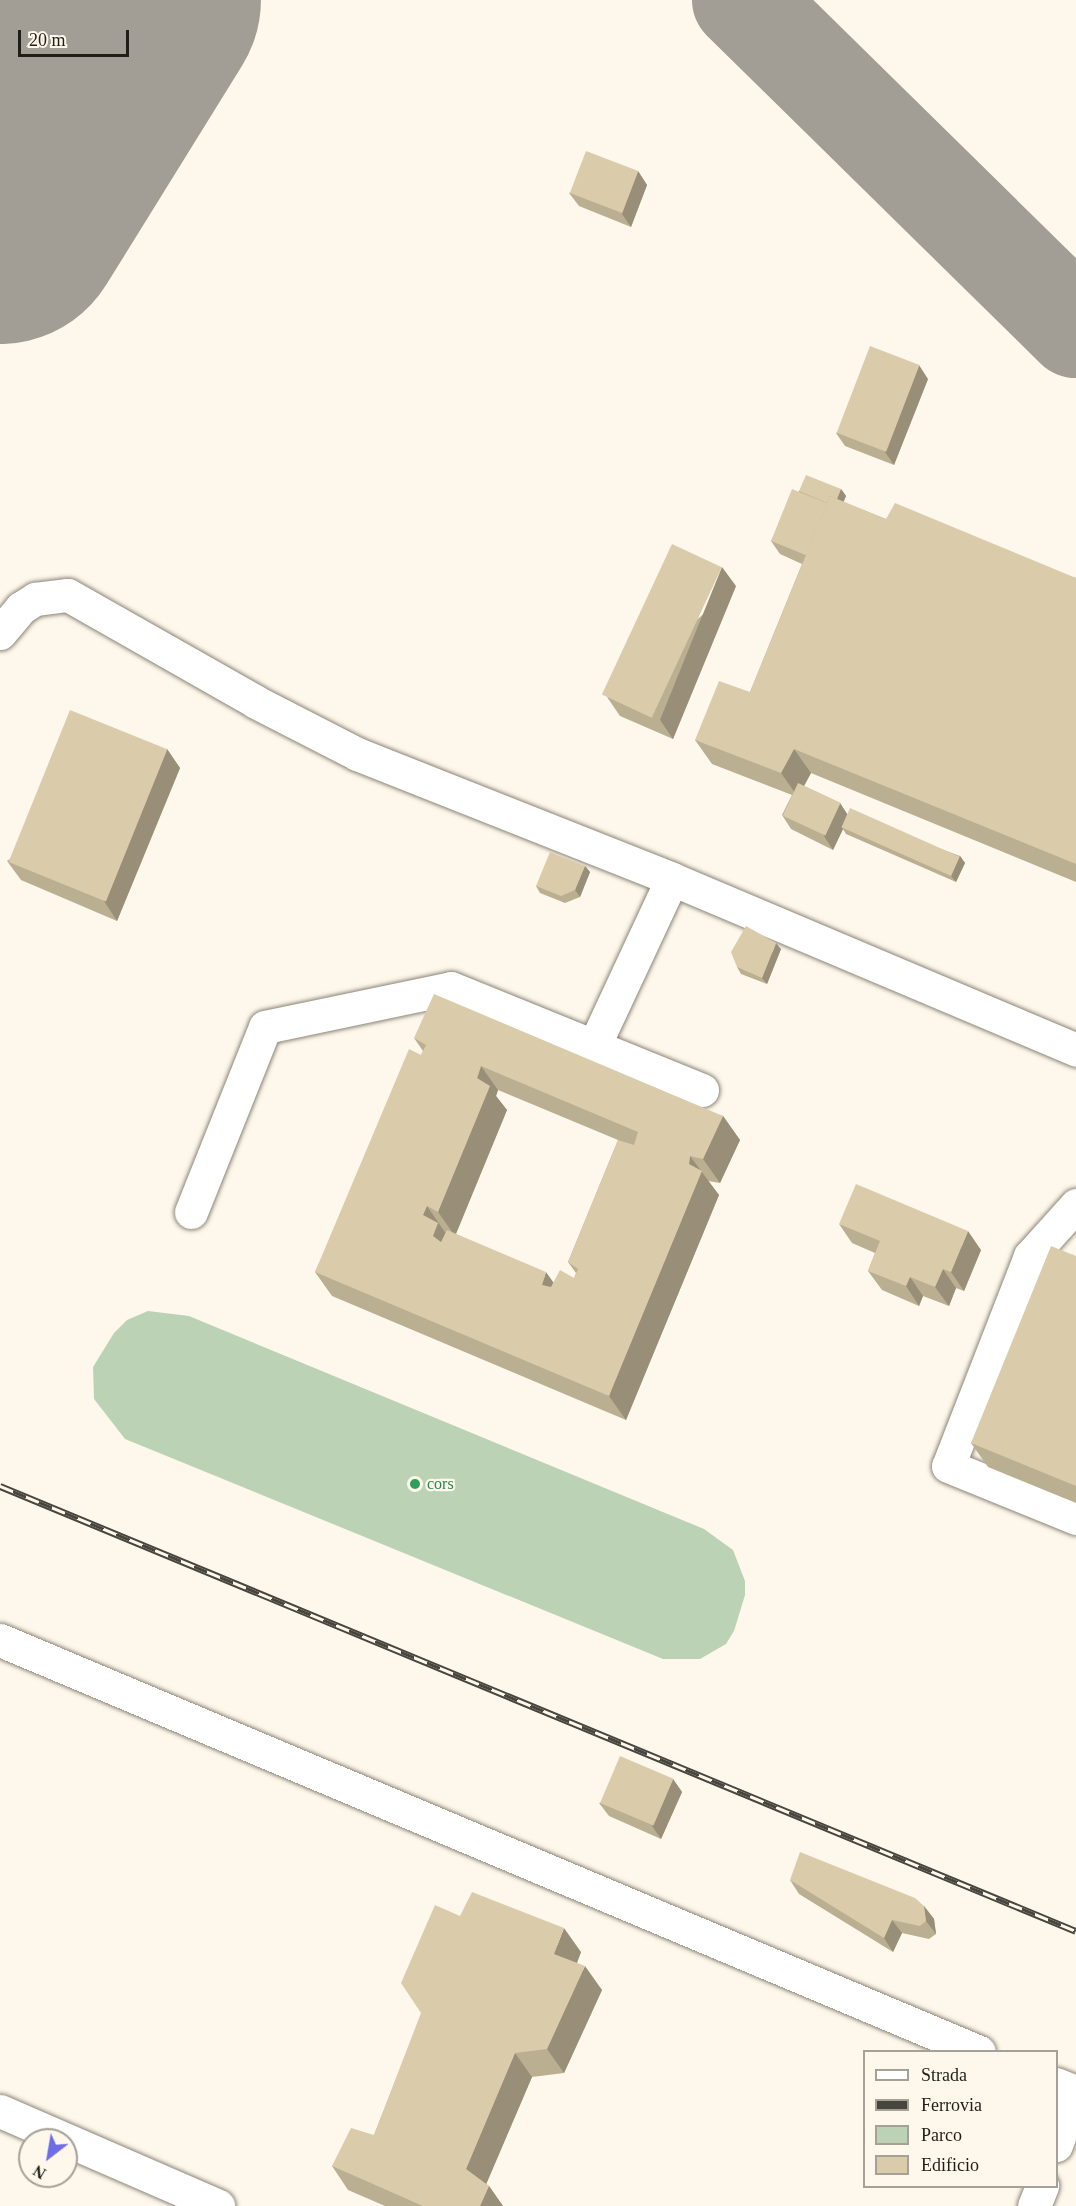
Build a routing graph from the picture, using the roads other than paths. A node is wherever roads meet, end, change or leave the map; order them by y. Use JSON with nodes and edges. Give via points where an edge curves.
{"nodes":[{"id":1,"x":0,"y":633,"type":"edge"},
{"id":2,"x":672,"y":879,"type":"junction"},
{"id":3,"x":594,"y":1046,"type":"junction"},
{"id":4,"x":1076,"y":1050,"type":"edge"},
{"id":5,"x":702,"y":1090,"type":"dead end"},
{"id":6,"x":1076,"y":1205,"type":"edge"},
{"id":7,"x":191,"y":1212,"type":"dead end"},
{"id":8,"x":1076,"y":1518,"type":"edge"},
{"id":9,"x":0,"y":1640,"type":"edge"},
{"id":10,"x":974,"y":2050,"type":"edge"},
{"id":11,"x":1058,"y":2085,"type":"edge"},
{"id":12,"x":0,"y":2111,"type":"edge"},
{"id":13,"x":1058,"y":2140,"type":"edge"},
{"id":14,"x":1042,"y":2188,"type":"edge"},
{"id":15,"x":218,"y":2206,"type":"edge"},
{"id":16,"x":1034,"y":2206,"type":"edge"}],
"edges":[{"from":1,"to":2,"type":"lane","via":[[28,603],[51,594],[68,595],[256,702],[357,754]]},
{"from":2,"to":3,"type":"lane"},
{"from":2,"to":4,"type":"lane"},
{"from":3,"to":5,"type":"lane"},
{"from":3,"to":7,"type":"lane","via":[[451,988],[265,1027]]},
{"from":6,"to":8,"type":"lane","via":[[1030,1256],[948,1466]]},
{"from":9,"to":10,"type":"lane"},
{"from":11,"to":13,"type":"lane","via":[[1076,2092]]},
{"from":12,"to":15,"type":"lane"},
{"from":14,"to":16,"type":"lane"}]}
